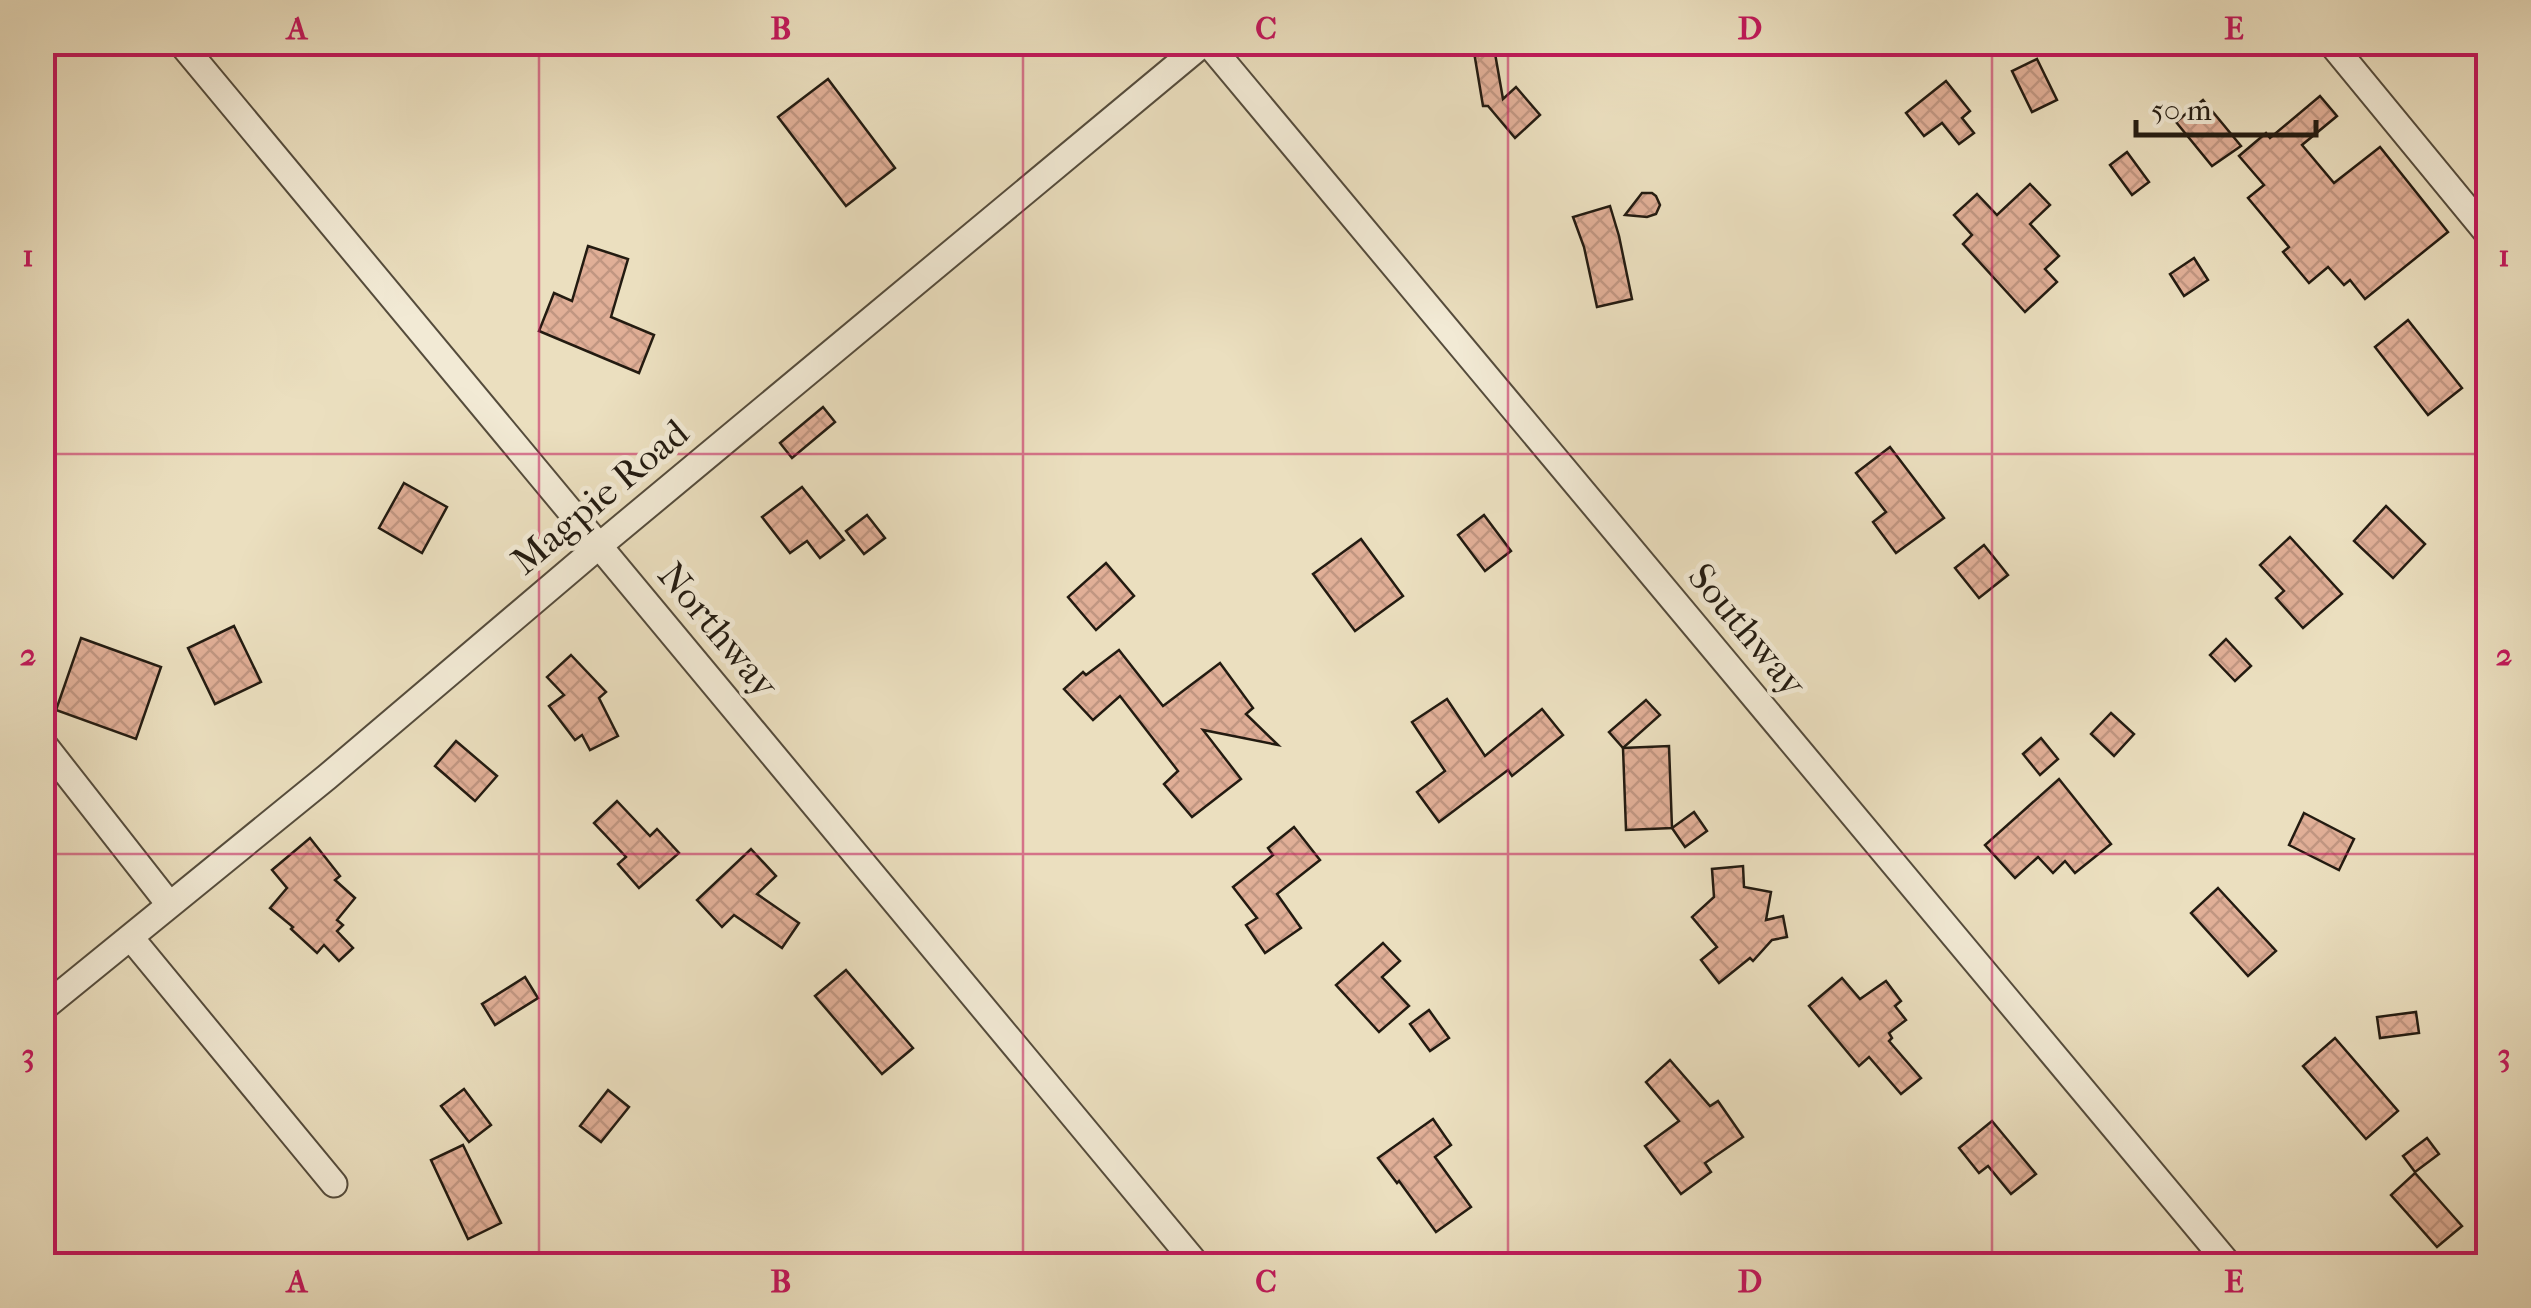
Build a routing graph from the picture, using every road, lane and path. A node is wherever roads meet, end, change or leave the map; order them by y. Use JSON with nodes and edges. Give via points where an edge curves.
{"nodes":[{"id":1,"x":180,"y":42,"type":"edge"},
{"id":2,"x":1206,"y":42,"type":"edge"},
{"id":3,"x":2330,"y":42,"type":"edge"},
{"id":4,"x":2488,"y":234,"type":"edge"},
{"id":5,"x":599,"y":546,"type":"junction"},
{"id":6,"x":42,"y":742,"type":"edge"},
{"id":7,"x":170,"y":904,"type":"junction"},
{"id":8,"x":131,"y":938,"type":"junction"},
{"id":9,"x":42,"y":1010,"type":"edge"},
{"id":10,"x":334,"y":1184,"type":"dead end"},
{"id":11,"x":1198,"y":1266,"type":"edge"},
{"id":12,"x":2230,"y":1266,"type":"edge"}],
"edges":[{"from":1,"to":5,"type":"street","name":"Northway"},
{"from":2,"to":5,"type":"street","name":"Magpie Road"},
{"from":2,"to":12,"type":"street","name":"Southway"},
{"from":3,"to":4,"type":"street"},
{"from":5,"to":7,"type":"street","name":"Magpie Road"},
{"from":5,"to":11,"type":"street","name":"Northway"},
{"from":6,"to":7,"type":"street"},
{"from":7,"to":8,"type":"street","name":"Magpie Road"},
{"from":8,"to":9,"type":"street","name":"Magpie Road"},
{"from":8,"to":10,"type":"street"}]}
